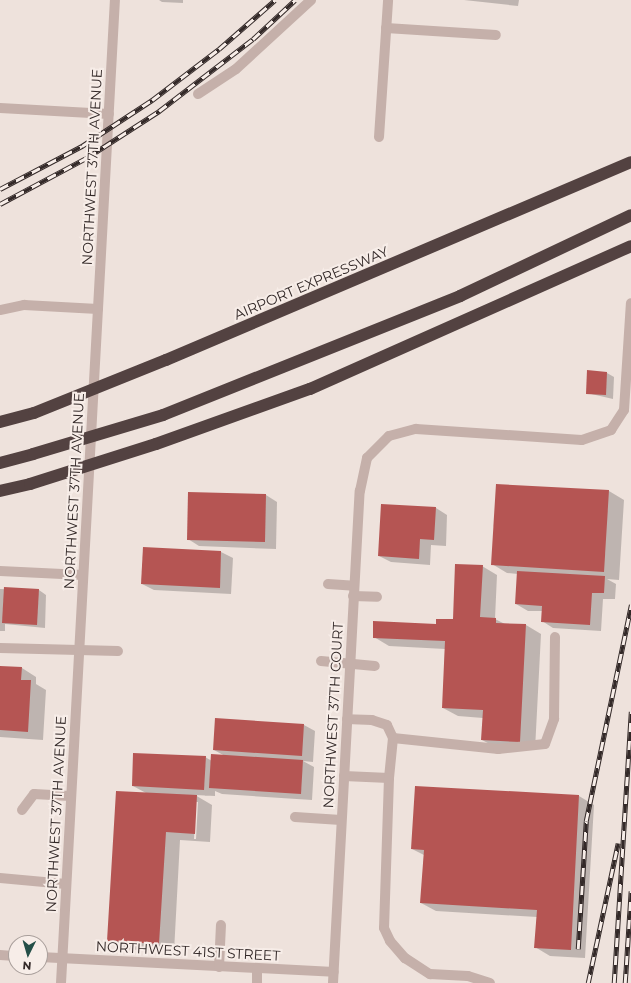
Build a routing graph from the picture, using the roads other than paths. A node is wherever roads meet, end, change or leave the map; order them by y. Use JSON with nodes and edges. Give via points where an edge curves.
{"nodes":[{"id":1,"x":115,"y":0,"type":"edge"},
{"id":2,"x":311,"y":0,"type":"edge"},
{"id":3,"x":388,"y":0,"type":"edge"},
{"id":4,"x":386,"y":28,"type":"junction"},
{"id":5,"x":496,"y":35,"type":"dead end"},
{"id":6,"x":198,"y":94,"type":"dead end"},
{"id":7,"x":0,"y":108,"type":"edge"},
{"id":8,"x":109,"y":114,"type":"junction"},
{"id":9,"x":379,"y":137,"type":"dead end"},
{"id":10,"x":631,"y":162,"type":"edge"},
{"id":11,"x":631,"y":215,"type":"edge"},
{"id":12,"x":631,"y":246,"type":"edge"},
{"id":13,"x":631,"y":303,"type":"edge"},
{"id":14,"x":98,"y":309,"type":"junction"},
{"id":15,"x":0,"y":310,"type":"edge"},
{"id":16,"x":0,"y":422,"type":"edge"},
{"id":17,"x":0,"y":463,"type":"edge"},
{"id":18,"x":0,"y":491,"type":"edge"},
{"id":19,"x":0,"y":571,"type":"edge"},
{"id":20,"x":83,"y":575,"type":"junction"},
{"id":21,"x":328,"y":584,"type":"dead end"},
{"id":22,"x":354,"y":591,"type":"junction"},
{"id":23,"x":377,"y":597,"type":"dead end"},
{"id":24,"x":555,"y":637,"type":"dead end"},
{"id":25,"x":0,"y":648,"type":"edge"},
{"id":26,"x":118,"y":651,"type":"dead end"},
{"id":27,"x":78,"y":652,"type":"junction"},
{"id":28,"x":321,"y":661,"type":"dead end"},
{"id":29,"x":350,"y":664,"type":"junction"},
{"id":30,"x":375,"y":666,"type":"dead end"},
{"id":31,"x":347,"y":718,"type":"junction"},
{"id":32,"x":393,"y":738,"type":"junction"},
{"id":33,"x":344,"y":776,"type":"junction"},
{"id":34,"x":389,"y":778,"type":"junction"},
{"id":35,"x":70,"y":796,"type":"junction"},
{"id":36,"x":22,"y":810,"type":"dead end"},
{"id":37,"x":295,"y":817,"type":"dead end"},
{"id":38,"x":341,"y":820,"type":"junction"},
{"id":39,"x":0,"y":878,"type":"edge"},
{"id":40,"x":66,"y":884,"type":"junction"},
{"id":41,"x":221,"y":925,"type":"dead end"},
{"id":42,"x":48,"y":957,"type":"edge"},
{"id":43,"x":62,"y":958,"type":"junction"},
{"id":44,"x":219,"y":967,"type":"junction"},
{"id":45,"x":257,"y":969,"type":"junction"},
{"id":46,"x":334,"y":972,"type":"junction"},
{"id":47,"x":428,"y":979,"type":"edge"},
{"id":48,"x":61,"y":983,"type":"edge"},
{"id":49,"x":257,"y":983,"type":"edge"},
{"id":50,"x":334,"y":983,"type":"edge"},
{"id":51,"x":490,"y":983,"type":"edge"}],
"edges":[{"from":1,"to":8,"type":"street","name":"NORTHWEST 37TH AVENUE"},
{"from":2,"to":6,"type":"street","via":[[236,69]]},
{"from":3,"to":4,"type":"street"},
{"from":4,"to":5,"type":"street"},
{"from":4,"to":9,"type":"street"},
{"from":7,"to":8,"type":"street"},
{"from":8,"to":14,"type":"street","name":"NORTHWEST 37TH AVENUE"},
{"from":10,"to":16,"type":"highway","name":"AIRPORT EXPRESSWAY","bridge":true,"via":[[166,360],[34,413]]},
{"from":11,"to":17,"type":"highway","bridge":true,"via":[[460,296],[163,415]]},
{"from":12,"to":18,"type":"highway","bridge":true,"via":[[310,389],[156,444]]},
{"from":13,"to":22,"type":"street","name":"NORTHWEST 37TH COURT","via":[[624,410],[611,430],[582,440],[416,429],[389,436],[372,450],[361,479]]},
{"from":14,"to":15,"type":"street","via":[[24,305]]},
{"from":14,"to":20,"type":"street","name":"NORTHWEST 37TH AVENUE"},
{"from":19,"to":20,"type":"street"},
{"from":20,"to":27,"type":"street","name":"NORTHWEST 37TH AVENUE"},
{"from":21,"to":22,"type":"street"},
{"from":22,"to":23,"type":"street"},
{"from":22,"to":29,"type":"street","name":"NORTHWEST 37TH COURT"},
{"from":24,"to":32,"type":"street","via":[[554,718],[545,744],[498,749]]},
{"from":25,"to":27,"type":"street"},
{"from":26,"to":27,"type":"street"},
{"from":27,"to":35,"type":"street","name":"NORTHWEST 37TH AVENUE"},
{"from":28,"to":29,"type":"street"},
{"from":29,"to":30,"type":"street"},
{"from":29,"to":31,"type":"street","name":"NORTHWEST 37TH COURT"},
{"from":31,"to":32,"type":"street","via":[[372,720],[387,725]]},
{"from":31,"to":33,"type":"street","name":"NORTHWEST 37TH COURT"},
{"from":32,"to":34,"type":"street"},
{"from":33,"to":34,"type":"street"},
{"from":33,"to":38,"type":"street","name":"NORTHWEST 37TH COURT"},
{"from":34,"to":47,"type":"street","via":[[384,928],[405,958]]},
{"from":35,"to":36,"type":"street","via":[[34,794]]},
{"from":35,"to":40,"type":"street","name":"NORTHWEST 37TH AVENUE"},
{"from":37,"to":38,"type":"street"},
{"from":38,"to":46,"type":"street","name":"NORTHWEST 37TH COURT"},
{"from":39,"to":40,"type":"street"},
{"from":40,"to":43,"type":"street","name":"NORTHWEST 37TH AVENUE"},
{"from":41,"to":44,"type":"street"},
{"from":42,"to":43,"type":"street","name":"NORTHWEST 41ST STREET"},
{"from":43,"to":44,"type":"street","name":"NORTHWEST 41ST STREET"},
{"from":43,"to":48,"type":"street","name":"NORTHWEST 37TH AVENUE"},
{"from":44,"to":45,"type":"street","name":"NORTHWEST 41ST STREET"},
{"from":45,"to":46,"type":"street","name":"NORTHWEST 41ST STREET"},
{"from":45,"to":49,"type":"street"},
{"from":46,"to":50,"type":"street","name":"NORTHWEST 37TH COURT"},
{"from":47,"to":51,"type":"street","via":[[468,976]]}]}
